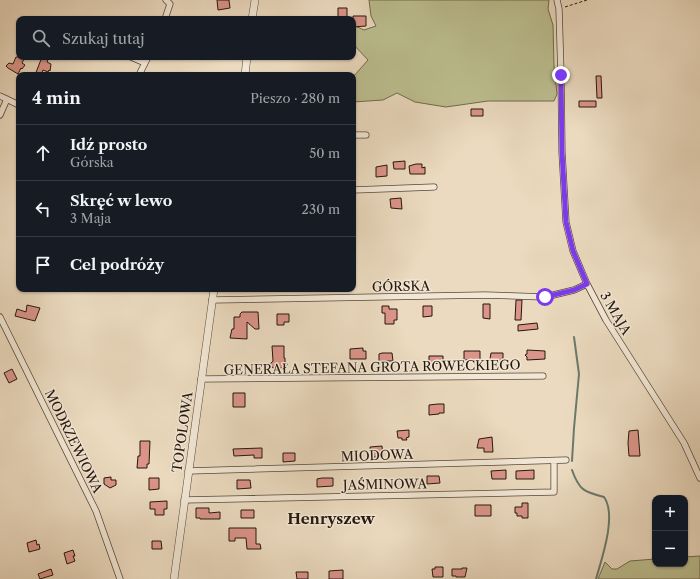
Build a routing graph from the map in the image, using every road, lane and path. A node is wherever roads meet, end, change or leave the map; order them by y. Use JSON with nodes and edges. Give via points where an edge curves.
{"nodes":[{"id":1,"x":255,"y":0,"type":"edge"},
{"id":2,"x":557,"y":0,"type":"edge"},
{"id":3,"x":586,"y":0,"type":"edge"},
{"id":4,"x":168,"y":2,"type":"edge"},
{"id":5,"x":559,"y":9,"type":"junction"},
{"id":6,"x":166,"y":16,"type":"edge"},
{"id":7,"x":252,"y":16,"type":"edge"},
{"id":8,"x":138,"y":60,"type":"edge"},
{"id":9,"x":146,"y":60,"type":"edge"},
{"id":10,"x":247,"y":60,"type":"edge"},
{"id":11,"x":145,"y":63,"type":"junction"},
{"id":12,"x":140,"y":72,"type":"edge"},
{"id":13,"x":245,"y":72,"type":"edge"},
{"id":14,"x":0,"y":96,"type":"edge"},
{"id":15,"x":7,"y":99,"type":"junction"},
{"id":16,"x":16,"y":104,"type":"edge"},
{"id":17,"x":0,"y":115,"type":"edge"},
{"id":18,"x":356,"y":135,"type":"edge"},
{"id":19,"x":366,"y":135,"type":"dead end"},
{"id":20,"x":434,"y":187,"type":"dead end"},
{"id":21,"x":356,"y":190,"type":"edge"},
{"id":22,"x":587,"y":284,"type":"junction"},
{"id":23,"x":213,"y":292,"type":"edge"},
{"id":24,"x":212,"y":300,"type":"junction"},
{"id":25,"x":0,"y":317,"type":"edge"},
{"id":26,"x":544,"y":376,"type":"dead end"},
{"id":27,"x":201,"y":379,"type":"junction"},
{"id":28,"x":566,"y":460,"type":"dead end"},
{"id":29,"x":554,"y":461,"type":"junction"},
{"id":30,"x":188,"y":471,"type":"junction"},
{"id":31,"x":700,"y":478,"type":"edge"},
{"id":32,"x":184,"y":500,"type":"junction"},
{"id":33,"x":120,"y":579,"type":"edge"},
{"id":34,"x":174,"y":579,"type":"edge"}],
"edges":[{"from":1,"to":7,"type":"street"},
{"from":2,"to":5,"type":"street","name":"3 MAJA"},
{"from":3,"to":5,"type":"path"},
{"from":4,"to":6,"type":"street"},
{"from":5,"to":22,"type":"street","name":"3 MAJA","via":[[566,222],[573,251]]},
{"from":8,"to":11,"type":"street"},
{"from":9,"to":11,"type":"street"},
{"from":10,"to":13,"type":"street"},
{"from":11,"to":12,"type":"street"},
{"from":14,"to":15,"type":"street"},
{"from":15,"to":16,"type":"street"},
{"from":15,"to":17,"type":"street"},
{"from":18,"to":19,"type":"street"},
{"from":20,"to":21,"type":"street"},
{"from":22,"to":24,"type":"street","name":"GÓRSKA","via":[[545,297],[485,295]]},
{"from":22,"to":31,"type":"street","name":"3 MAJA","via":[[606,320],[684,444]]},
{"from":23,"to":24,"type":"street","name":"TOPOLOWA"},
{"from":24,"to":27,"type":"street","name":"TOPOLOWA"},
{"from":25,"to":33,"type":"street","name":"MODRZEWIOWA","via":[[96,511]]},
{"from":26,"to":27,"type":"street","name":"GENERAŁA STEFANA GROTA ROWECKIEGO"},
{"from":27,"to":30,"type":"street","name":"TOPOLOWA"},
{"from":28,"to":29,"type":"street","name":"MIODOWA"},
{"from":29,"to":30,"type":"street","name":"MIODOWA"},
{"from":29,"to":32,"type":"street","name":"JAŚMINOWA","via":[[554,492]]},
{"from":30,"to":32,"type":"street","name":"TOPOLOWA"},
{"from":32,"to":34,"type":"street","name":"TOPOLOWA"}]}
